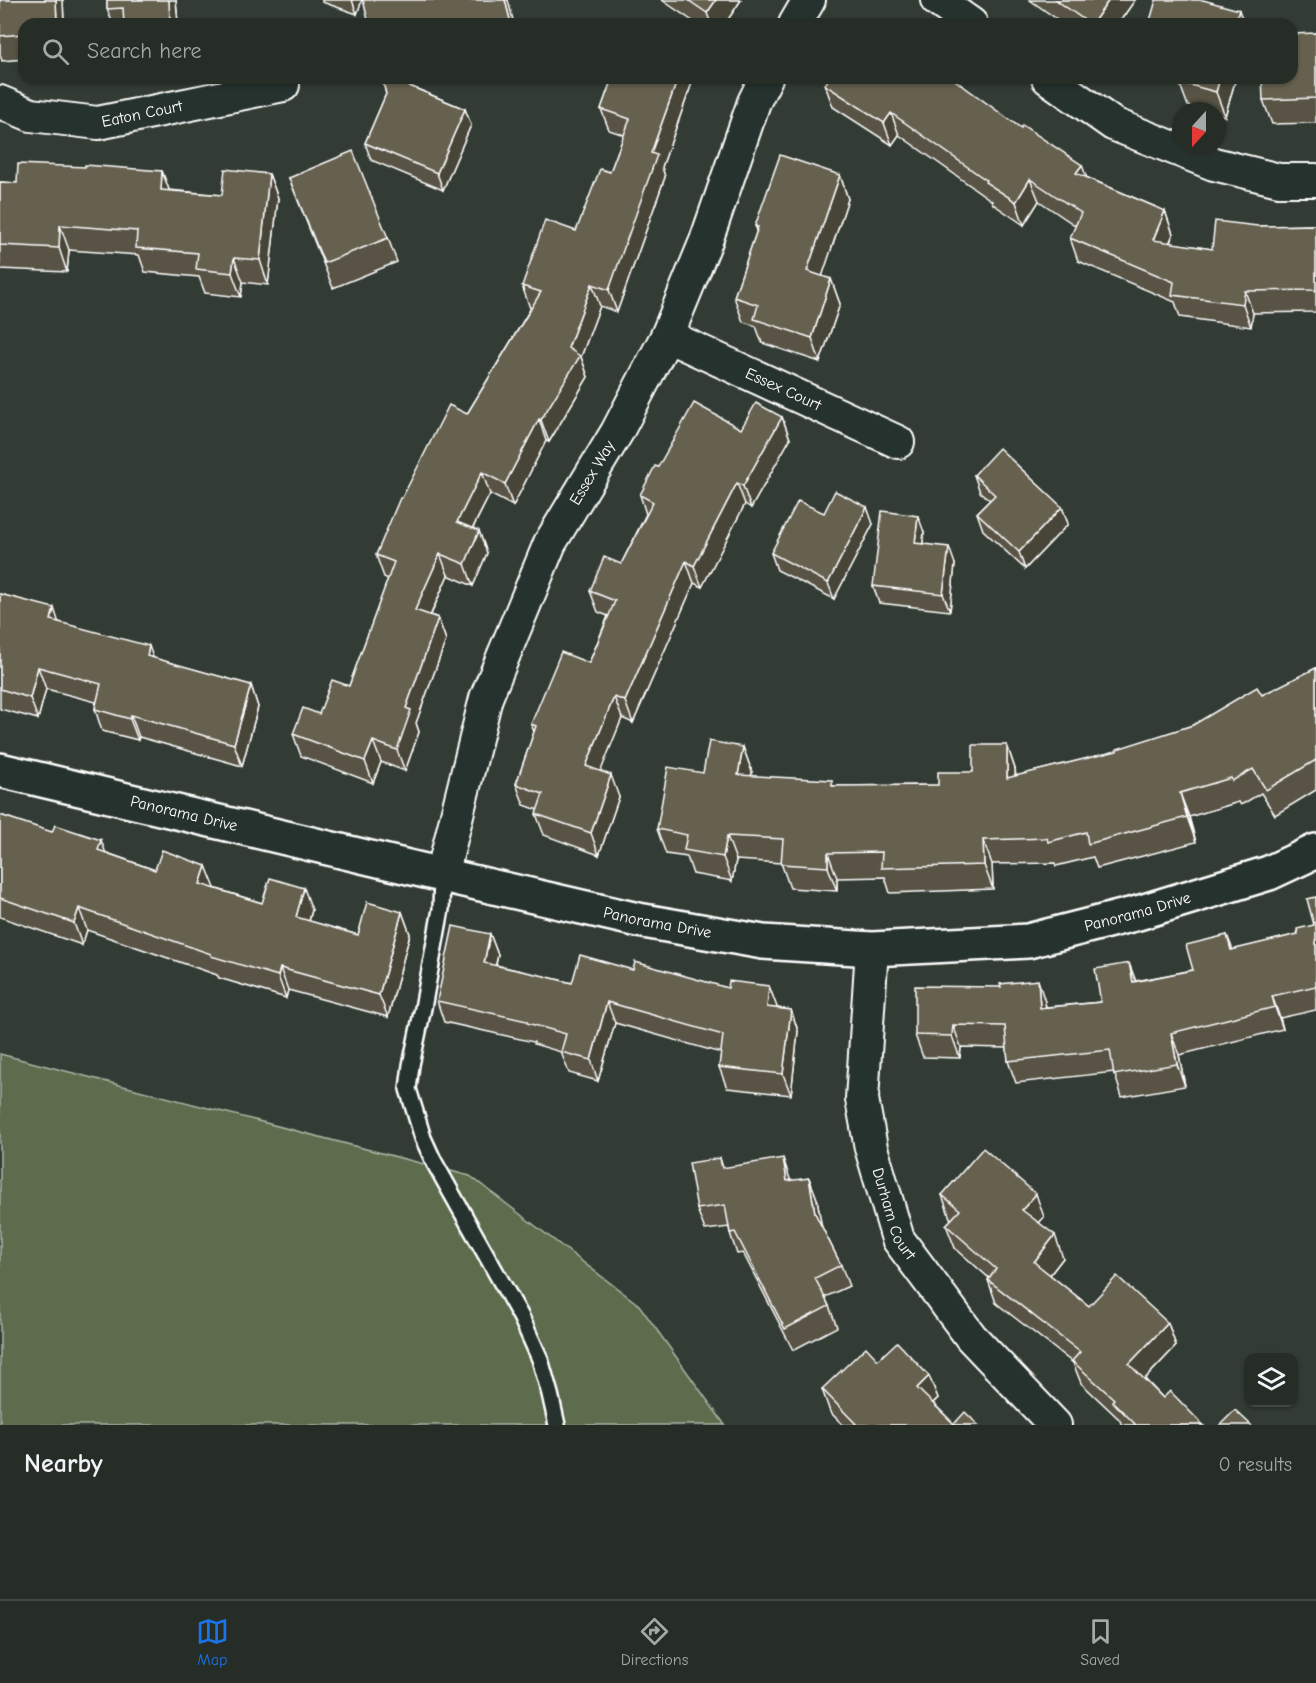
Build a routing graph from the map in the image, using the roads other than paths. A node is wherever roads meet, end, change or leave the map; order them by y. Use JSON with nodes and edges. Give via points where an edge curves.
{"nodes":[{"id":1,"x":809,"y":0,"type":"edge"},
{"id":2,"x":937,"y":0,"type":"edge"},
{"id":3,"x":798,"y":18,"type":"edge"},
{"id":4,"x":962,"y":18,"type":"edge"},
{"id":5,"x":763,"y":84,"type":"edge"},
{"id":6,"x":1056,"y":84,"type":"edge"},
{"id":7,"x":283,"y":85,"type":"dead end"},
{"id":8,"x":0,"y":102,"type":"edge"},
{"id":9,"x":1316,"y":180,"type":"edge"},
{"id":10,"x":667,"y":336,"type":"junction"},
{"id":11,"x":898,"y":442,"type":"dead end"},
{"id":12,"x":0,"y":770,"type":"edge"},
{"id":13,"x":1316,"y":851,"type":"edge"},
{"id":14,"x":441,"y":875,"type":"junction"},
{"id":15,"x":872,"y":949,"type":"junction"},
{"id":16,"x":557,"y":1425,"type":"edge"},
{"id":17,"x":1055,"y":1425,"type":"edge"}],
"edges":[{"from":1,"to":3,"type":"street"},
{"from":2,"to":4,"type":"street"},
{"from":5,"to":10,"type":"street","name":"Essex Way"},
{"from":6,"to":9,"type":"street","via":[[1113,124],[1214,164],[1279,180]]},
{"from":7,"to":8,"type":"street","name":"Eaton Court","via":[[98,123],[31,115]]},
{"from":10,"to":11,"type":"street","name":"Essex Court"},
{"from":10,"to":14,"type":"street","name":"Essex Way","via":[[617,432],[550,543],[486,698]]},
{"from":12,"to":14,"type":"street","name":"Panorama Drive"},
{"from":13,"to":15,"type":"street","name":"Panorama Drive","via":[[1269,873],[1028,941]]},
{"from":14,"to":15,"type":"street","name":"Panorama Drive","via":[[638,920],[752,940]]},
{"from":14,"to":16,"type":"lane","via":[[441,909],[408,1089],[434,1162],[516,1307],[540,1359]]},
{"from":15,"to":17,"type":"street","name":"Durham Court","via":[[862,1099],[871,1148],[898,1239],[971,1337]]}]}
